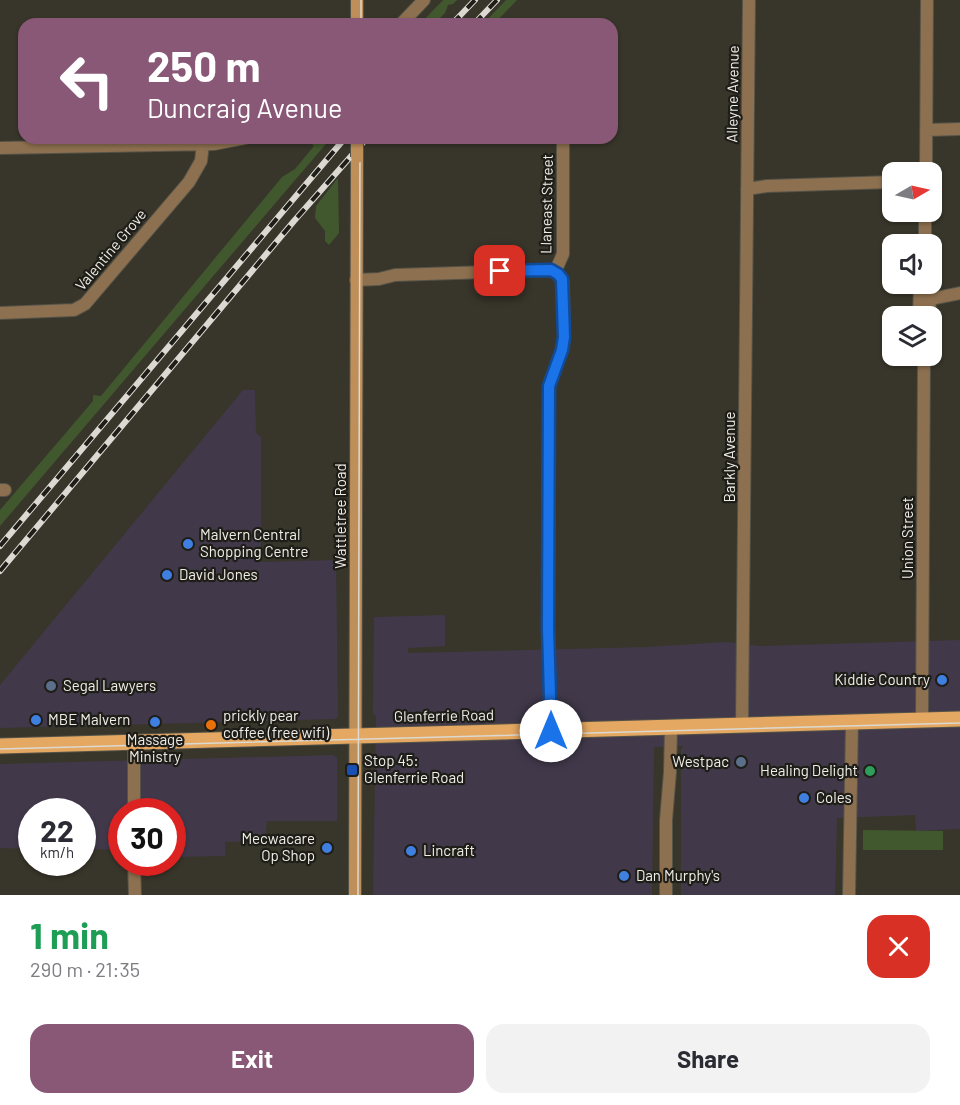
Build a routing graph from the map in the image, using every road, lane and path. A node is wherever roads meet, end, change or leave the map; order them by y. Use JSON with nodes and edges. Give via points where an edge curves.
{"nodes":[{"id":1,"x":357,"y":0,"type":"edge"},
{"id":2,"x":424,"y":0,"type":"edge"},
{"id":3,"x":749,"y":0,"type":"edge"},
{"id":4,"x":927,"y":0,"type":"edge"},
{"id":5,"x":357,"y":18,"type":"edge"},
{"id":6,"x":407,"y":18,"type":"edge"},
{"id":7,"x":960,"y":129,"type":"edge"},
{"id":8,"x":926,"y":130,"type":"junction"},
{"id":9,"x":203,"y":144,"type":"joint"},
{"id":10,"x":357,"y":144,"type":"edge"},
{"id":11,"x":563,"y":144,"type":"edge"},
{"id":12,"x":0,"y":148,"type":"edge"},
{"id":13,"x":926,"y":162,"type":"edge"},
{"id":14,"x":882,"y":182,"type":"edge"},
{"id":15,"x":747,"y":189,"type":"junction"},
{"id":16,"x":555,"y":272,"type":"junction"},
{"id":17,"x":356,"y":280,"type":"junction"},
{"id":18,"x":942,"y":290,"type":"edge"},
{"id":19,"x":959,"y":293,"type":"edge"},
{"id":20,"x":0,"y":313,"type":"edge"},
{"id":21,"x":924,"y":366,"type":"edge"},
{"id":22,"x":960,"y":719,"type":"edge"},
{"id":23,"x":922,"y":721,"type":"junction"},
{"id":24,"x":852,"y":722,"type":"junction"},
{"id":25,"x":742,"y":725,"type":"junction"},
{"id":26,"x":671,"y":728,"type":"junction"},
{"id":27,"x":551,"y":731,"type":"junction"},
{"id":28,"x":356,"y":736,"type":"junction"},
{"id":29,"x":134,"y":742,"type":"junction"},
{"id":30,"x":0,"y":746,"type":"edge"},
{"id":31,"x":135,"y":798,"type":"edge"},
{"id":32,"x":134,"y":876,"type":"edge"},
{"id":33,"x":135,"y":895,"type":"edge"},
{"id":34,"x":355,"y":895,"type":"edge"},
{"id":35,"x":666,"y":895,"type":"edge"},
{"id":36,"x":849,"y":895,"type":"edge"}],
"edges":[{"from":1,"to":5,"type":"main road"},
{"from":2,"to":6,"type":"street"},
{"from":3,"to":15,"type":"street","name":"Alleyne Avenue"},
{"from":4,"to":8,"type":"street"},
{"from":7,"to":8,"type":"street"},
{"from":8,"to":13,"type":"street"},
{"from":9,"to":12,"type":"street"},
{"from":9,"to":20,"type":"street","name":"Valentine Grove","via":[[201,161],[189,182],[80,308]]},
{"from":10,"to":17,"type":"main road","name":"Wattletree Road","bridge":true},
{"from":11,"to":16,"type":"street","name":"Llaneast Street","via":[[563,254]]},
{"from":14,"to":15,"type":"street"},
{"from":15,"to":25,"type":"street","name":"Barkly Avenue"},
{"from":16,"to":17,"type":"street","via":[[394,275]]},
{"from":16,"to":27,"type":"street","name":"Llaneast Street","via":[[563,283],[564,337],[549,386]]},
{"from":17,"to":28,"type":"main road","name":"Wattletree Road"},
{"from":18,"to":19,"type":"street"},
{"from":21,"to":23,"type":"street","name":"Union Street"},
{"from":22,"to":23,"type":"main road","name":"Glenferrie Road"},
{"from":23,"to":24,"type":"main road","name":"Glenferrie Road"},
{"from":24,"to":25,"type":"main road","name":"Glenferrie Road"},
{"from":24,"to":36,"type":"street"},
{"from":25,"to":26,"type":"main road","name":"Glenferrie Road"},
{"from":26,"to":27,"type":"main road","name":"Glenferrie Road"},
{"from":26,"to":35,"type":"street"},
{"from":27,"to":28,"type":"main road","name":"Glenferrie Road"},
{"from":28,"to":29,"type":"main road","name":"Glenferrie Road"},
{"from":28,"to":34,"type":"main road","name":"Wattletree Road"},
{"from":29,"to":30,"type":"main road","name":"Glenferrie Road"},
{"from":29,"to":31,"type":"street"},
{"from":32,"to":33,"type":"street"}]}
